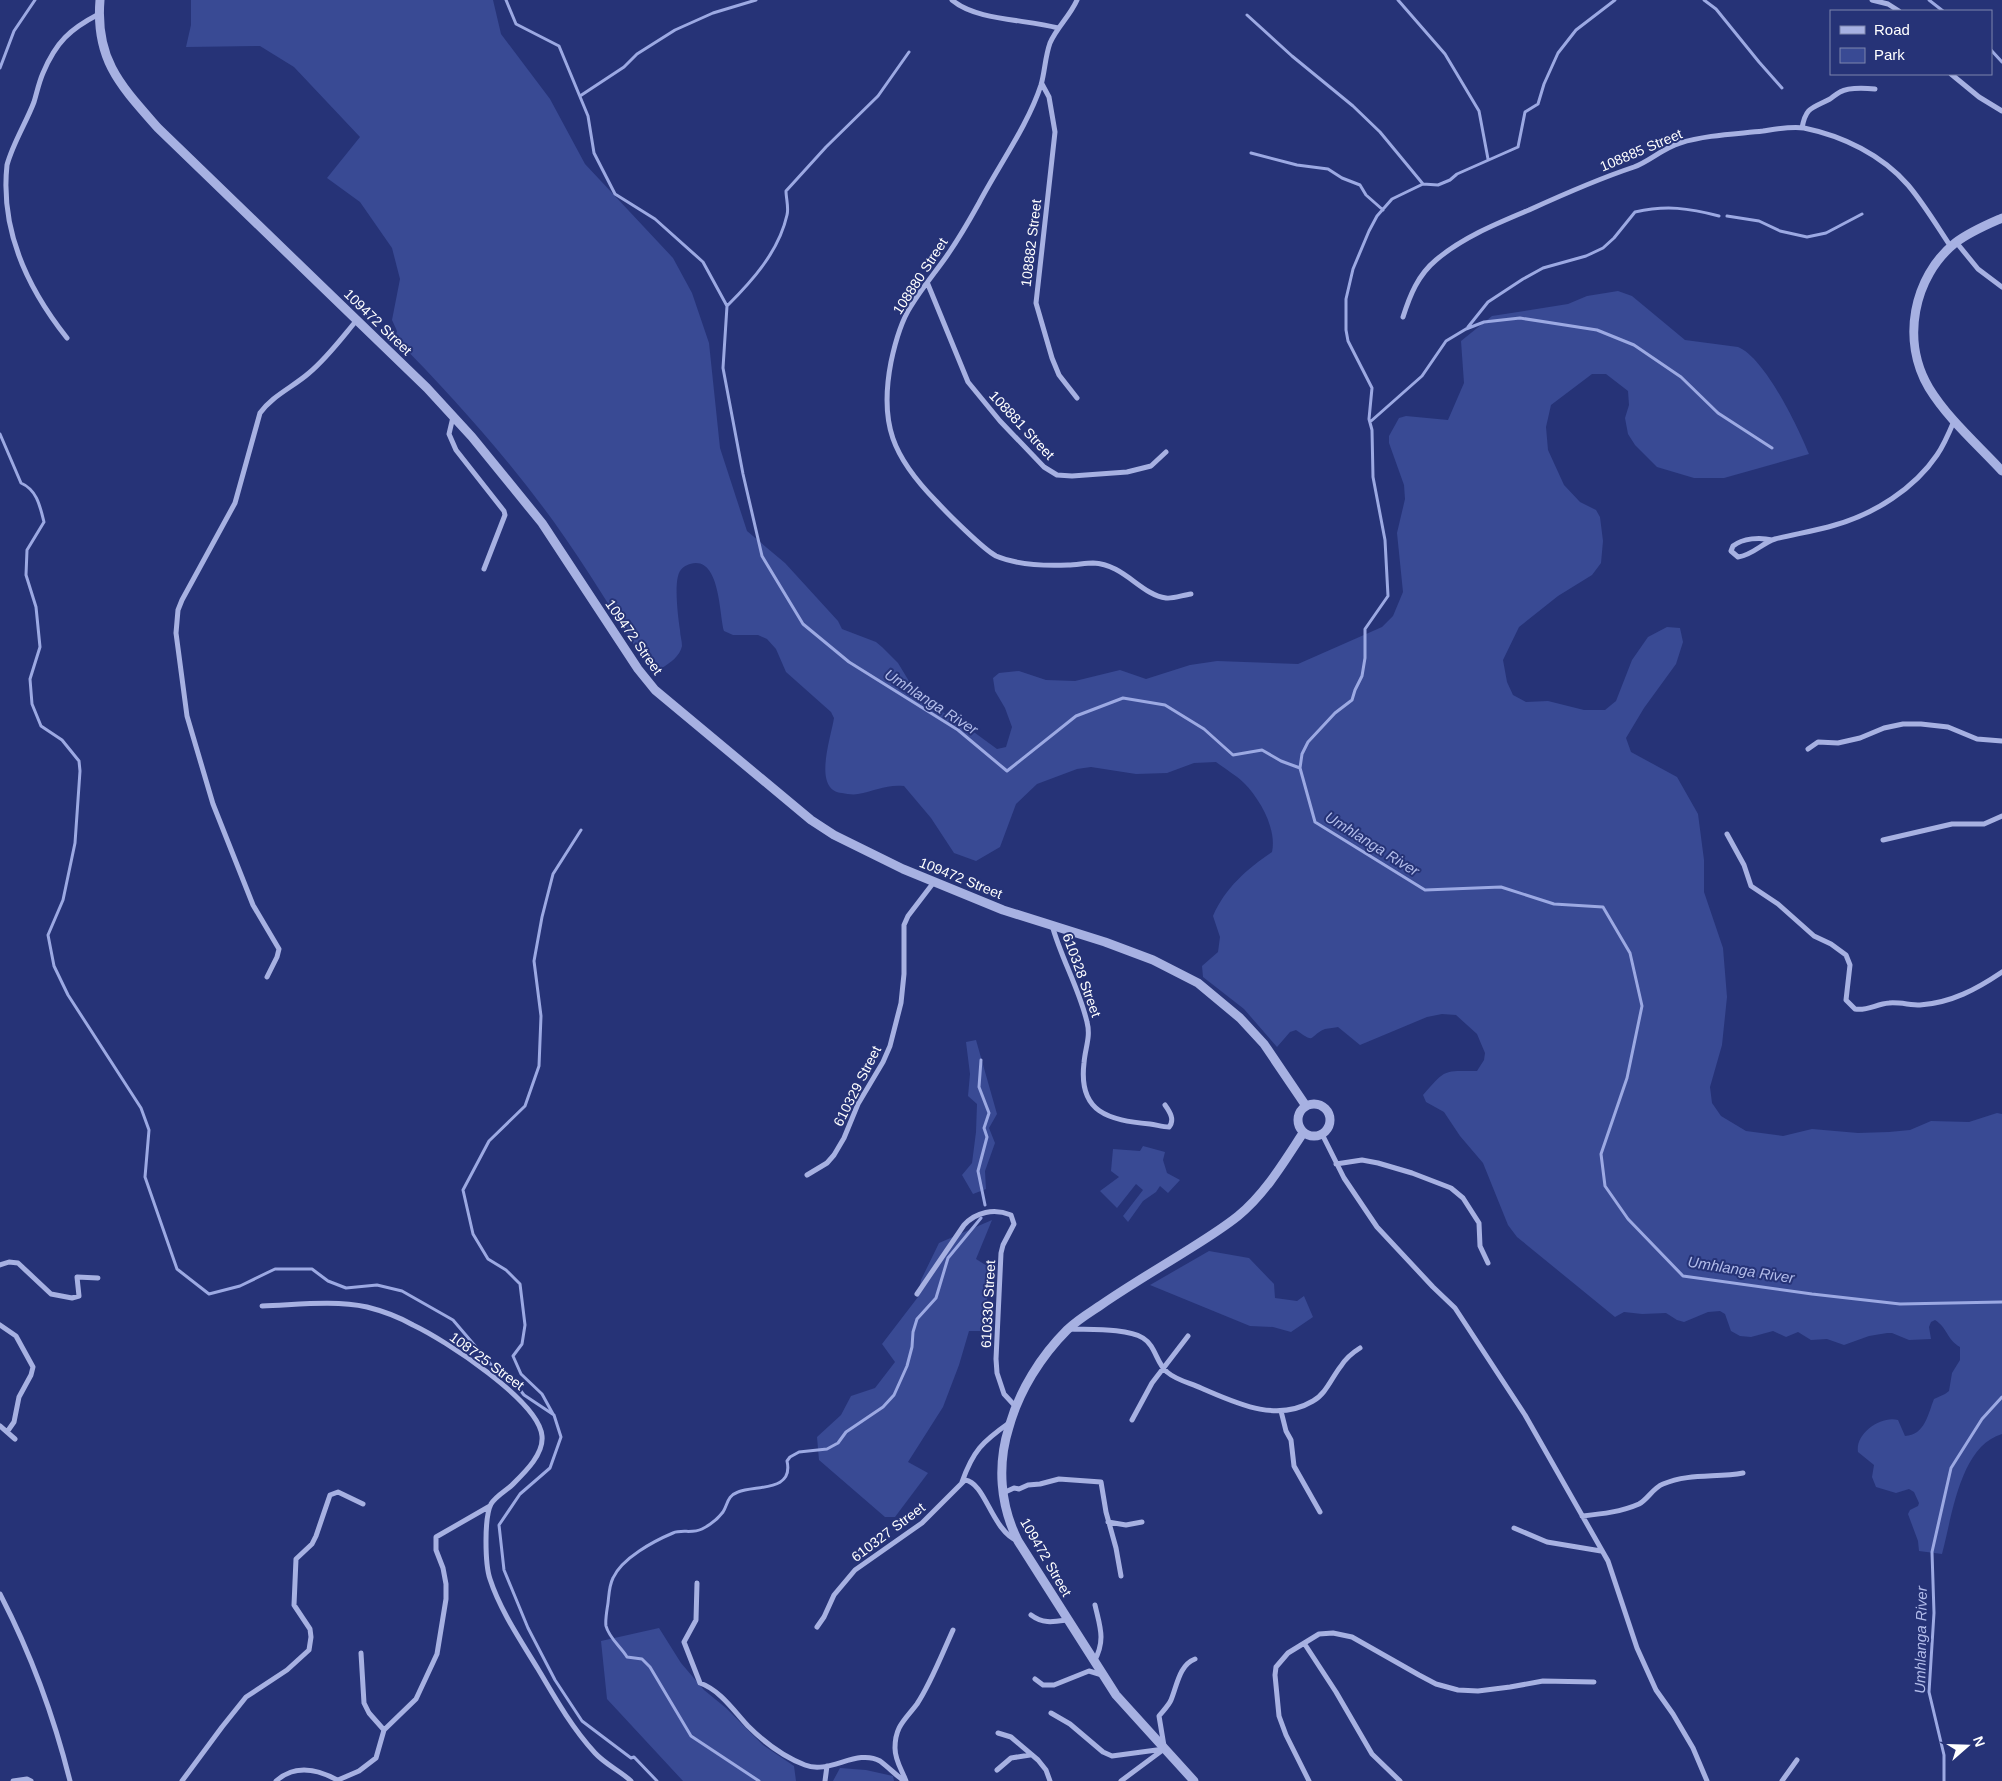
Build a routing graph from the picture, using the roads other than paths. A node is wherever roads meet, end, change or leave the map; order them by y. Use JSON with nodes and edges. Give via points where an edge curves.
{"nodes":[{"id":1,"x":100,"y":0,"type":"edge"},
{"id":2,"x":952,"y":0,"type":"edge"},
{"id":3,"x":1078,"y":0,"type":"edge"},
{"id":4,"x":1872,"y":0,"type":"edge"},
{"id":5,"x":1897,"y":10,"type":"edge"},
{"id":6,"x":99,"y":14,"type":"junction"},
{"id":7,"x":1058,"y":28,"type":"junction"},
{"id":8,"x":1952,"y":75,"type":"edge"},
{"id":9,"x":1042,"y":84,"type":"junction"},
{"id":10,"x":1875,"y":89,"type":"dead end"},
{"id":11,"x":2002,"y":111,"type":"edge"},
{"id":12,"x":1802,"y":128,"type":"junction"},
{"id":13,"x":2002,"y":218,"type":"edge"},
{"id":14,"x":1954,"y":245,"type":"junction"},
{"id":15,"x":927,"y":282,"type":"junction"},
{"id":16,"x":2002,"y":287,"type":"edge"},
{"id":17,"x":1403,"y":317,"type":"dead end"},
{"id":18,"x":356,"y":321,"type":"junction"},
{"id":19,"x":67,"y":338,"type":"dead end"},
{"id":20,"x":1077,"y":398,"type":"dead end"},
{"id":21,"x":454,"y":417,"type":"junction"},
{"id":22,"x":1954,"y":421,"type":"junction"},
{"id":23,"x":1166,"y":452,"type":"dead end"},
{"id":24,"x":2002,"y":471,"type":"edge"},
{"id":25,"x":1772,"y":540,"type":"junction"},
{"id":26,"x":484,"y":569,"type":"dead end"},
{"id":27,"x":1191,"y":594,"type":"dead end"},
{"id":28,"x":2002,"y":741,"type":"edge"},
{"id":29,"x":1808,"y":749,"type":"dead end"},
{"id":30,"x":2002,"y":816,"type":"edge"},
{"id":31,"x":1726,"y":834,"type":"dead end"},
{"id":32,"x":1883,"y":840,"type":"dead end"},
{"id":33,"x":934,"y":882,"type":"junction"},
{"id":34,"x":1052,"y":925,"type":"junction"},
{"id":35,"x":2002,"y":972,"type":"edge"},
{"id":36,"x":266,"y":977,"type":"dead end"},
{"id":37,"x":1165,"y":1105,"type":"dead end"},
{"id":38,"x":1306,"y":1106,"type":"junction"},
{"id":39,"x":1303,"y":1132,"type":"junction"},
{"id":40,"x":1322,"y":1134,"type":"junction"},
{"id":41,"x":1336,"y":1164,"type":"junction"},
{"id":42,"x":807,"y":1174,"type":"dead end"},
{"id":43,"x":1488,"y":1263,"type":"dead end"},
{"id":44,"x":0,"y":1265,"type":"edge"},
{"id":45,"x":98,"y":1278,"type":"dead end"},
{"id":46,"x":917,"y":1294,"type":"dead end"},
{"id":47,"x":262,"y":1306,"type":"dead end"},
{"id":48,"x":0,"y":1325,"type":"edge"},
{"id":49,"x":1068,"y":1329,"type":"junction"},
{"id":50,"x":1188,"y":1336,"type":"dead end"},
{"id":51,"x":1360,"y":1348,"type":"dead end"},
{"id":52,"x":1163,"y":1368,"type":"junction"},
{"id":53,"x":1016,"y":1407,"type":"junction"},
{"id":54,"x":1282,"y":1412,"type":"junction"},
{"id":55,"x":1132,"y":1420,"type":"dead end"},
{"id":56,"x":1010,"y":1423,"type":"junction"},
{"id":57,"x":0,"y":1426,"type":"edge"},
{"id":58,"x":7,"y":1432,"type":"junction"},
{"id":59,"x":15,"y":1439,"type":"dead end"},
{"id":60,"x":1744,"y":1473,"type":"dead end"},
{"id":61,"x":962,"y":1482,"type":"junction"},
{"id":62,"x":1003,"y":1493,"type":"junction"},
{"id":63,"x":363,"y":1504,"type":"dead end"},
{"id":64,"x":490,"y":1506,"type":"junction"},
{"id":65,"x":1320,"y":1512,"type":"dead end"},
{"id":66,"x":1582,"y":1516,"type":"junction"},
{"id":67,"x":1108,"y":1522,"type":"junction"},
{"id":68,"x":1142,"y":1522,"type":"dead end"},
{"id":69,"x":1514,"y":1528,"type":"dead end"},
{"id":70,"x":1018,"y":1541,"type":"junction"},
{"id":71,"x":1601,"y":1551,"type":"junction"},
{"id":72,"x":1121,"y":1576,"type":"dead end"},
{"id":73,"x":697,"y":1583,"type":"dead end"},
{"id":74,"x":0,"y":1594,"type":"edge"},
{"id":75,"x":1095,"y":1605,"type":"dead end"},
{"id":76,"x":1031,"y":1615,"type":"dead end"},
{"id":77,"x":1067,"y":1620,"type":"junction"},
{"id":78,"x":818,"y":1627,"type":"dead end"},
{"id":79,"x":953,"y":1630,"type":"dead end"},
{"id":80,"x":1304,"y":1643,"type":"junction"},
{"id":81,"x":361,"y":1652,"type":"dead end"},
{"id":82,"x":1195,"y":1659,"type":"dead end"},
{"id":83,"x":1094,"y":1662,"type":"junction"},
{"id":84,"x":1102,"y":1675,"type":"junction"},
{"id":85,"x":1035,"y":1679,"type":"dead end"},
{"id":86,"x":1594,"y":1682,"type":"dead end"},
{"id":87,"x":1051,"y":1713,"type":"dead end"},
{"id":88,"x":384,"y":1730,"type":"junction"},
{"id":89,"x":998,"y":1733,"type":"dead end"},
{"id":90,"x":1164,"y":1749,"type":"junction"},
{"id":91,"x":1030,"y":1754,"type":"junction"},
{"id":92,"x":1797,"y":1760,"type":"dead end"},
{"id":93,"x":827,"y":1766,"type":"junction"},
{"id":94,"x":997,"y":1770,"type":"dead end"},
{"id":95,"x":13,"y":1781,"type":"edge"},
{"id":96,"x":31,"y":1781,"type":"edge"},
{"id":97,"x":70,"y":1781,"type":"edge"},
{"id":98,"x":182,"y":1781,"type":"edge"},
{"id":99,"x":276,"y":1781,"type":"edge"},
{"id":100,"x":339,"y":1781,"type":"edge"},
{"id":101,"x":631,"y":1781,"type":"edge"},
{"id":102,"x":825,"y":1781,"type":"edge"},
{"id":103,"x":905,"y":1781,"type":"edge"},
{"id":104,"x":1050,"y":1781,"type":"edge"},
{"id":105,"x":1121,"y":1781,"type":"edge"},
{"id":106,"x":1194,"y":1781,"type":"edge"},
{"id":107,"x":1309,"y":1781,"type":"edge"},
{"id":108,"x":1400,"y":1781,"type":"edge"},
{"id":109,"x":1707,"y":1781,"type":"edge"},
{"id":110,"x":1782,"y":1781,"type":"edge"}],
"edges":[{"from":1,"to":6,"type":"street","name":"109472 Street"},
{"from":2,"to":7,"type":"street","via":[[986,15]]},
{"from":3,"to":7,"type":"street","name":"108880 Street"},
{"from":4,"to":5,"type":"street"},
{"from":6,"to":18,"type":"street","name":"109472 Street","via":[[108,64],[132,99]]},
{"from":6,"to":19,"type":"street","via":[[79,24],[53,54],[7,163],[3,184],[2,203],[16,261],[40,304]]},
{"from":7,"to":9,"type":"street","name":"108880 Street","via":[[1046,57]]},
{"from":8,"to":11,"type":"street"},
{"from":9,"to":15,"type":"street","name":"108880 Street","via":[[969,222]]},
{"from":9,"to":20,"type":"street","name":"108882 Street","via":[[1049,97],[1055,132],[1036,304],[1059,375]]},
{"from":10,"to":12,"type":"street","via":[[1842,91],[1811,107],[1804,116]]},
{"from":12,"to":14,"type":"street","name":"108885 Street","via":[[1852,145],[1890,167]]},
{"from":12,"to":17,"type":"street","name":"108885 Street","via":[[1680,143],[1641,164],[1582,186],[1498,224],[1452,248],[1425,270],[1408,298]]},
{"from":13,"to":14,"type":"street","via":[[1968,234]]},
{"from":14,"to":16,"type":"street","name":"108885 Street"},
{"from":14,"to":22,"type":"street","via":[[1933,267],[1920,291],[1914,328],[1914,350],[1928,386]]},
{"from":15,"to":23,"type":"street","name":"108881 Street","via":[[968,382],[1044,467],[1057,475],[1072,476],[1128,472],[1151,466]]},
{"from":15,"to":27,"type":"street","name":"108880 Street","via":[[904,318],[887,383],[886,402],[892,439],[912,475],[937,503],[994,555],[1035,564],[1099,564],[1118,570],[1166,598]]},
{"from":18,"to":21,"type":"street","name":"109472 Street"},
{"from":18,"to":36,"type":"street","via":[[327,356],[260,413],[235,503],[182,600],[176,621],[192,737],[222,829],[258,915],[279,949]]},
{"from":21,"to":26,"type":"street","via":[[449,434],[456,450],[505,515]]},
{"from":21,"to":33,"type":"street","name":"109472 Street","via":[[542,523],[655,690],[811,820],[866,852]]},
{"from":22,"to":24,"type":"street"},
{"from":22,"to":25,"type":"street","via":[[1931,464],[1890,500],[1837,524]]},
{"from":25,"to":25,"type":"street","via":[[1742,541],[1731,551],[1738,557],[1745,556]]},
{"from":28,"to":29,"type":"street","via":[[1977,739],[1948,727],[1903,724],[1838,743],[1818,742]]},
{"from":30,"to":32,"type":"street","via":[[1984,824],[1952,824]]},
{"from":31,"to":35,"type":"street","via":[[1751,886],[1778,904],[1814,936],[1846,955],[1850,965],[1846,1000],[1855,1009],[1866,1010],[1889,1003],[1918,1005],[1947,1001],[1979,987]]},
{"from":33,"to":34,"type":"street","name":"109472 Street","via":[[1003,910]]},
{"from":33,"to":42,"type":"street","name":"610329 Street","via":[[904,925],[901,1003],[883,1062],[858,1104],[834,1155],[827,1163]]},
{"from":34,"to":37,"type":"street","name":"610328 Street","via":[[1088,1024],[1089,1043],[1083,1083],[1089,1100],[1100,1112],[1118,1121],[1169,1127],[1172,1117]]},
{"from":34,"to":38,"type":"street","name":"109472 Street","via":[[1153,960],[1198,983],[1240,1018],[1264,1044]]},
{"from":38,"to":39,"type":"street","via":[[1298,1117]]},
{"from":38,"to":40,"type":"street","via":[[1319,1104],[1329,1114],[1328,1127]]},
{"from":39,"to":40,"type":"street","via":[[1313,1136]]},
{"from":39,"to":49,"type":"street","name":"109472 Street","via":[[1268,1185],[1243,1212]]},
{"from":40,"to":41,"type":"street"},
{"from":41,"to":43,"type":"street","via":[[1362,1160],[1378,1163],[1452,1188],[1463,1198],[1479,1223],[1480,1246]]},
{"from":41,"to":66,"type":"street","via":[[1377,1227],[1455,1308],[1525,1415]]},
{"from":44,"to":45,"type":"street","via":[[18,1262],[50,1294],[72,1298],[80,1296],[77,1277]]},
{"from":46,"to":53,"type":"street","name":"610330 Street","via":[[972,1217],[992,1212],[1011,1215],[1014,1224],[1002,1253],[996,1359],[999,1384]]},
{"from":47,"to":64,"type":"street","name":"108725 Street","via":[[344,1304],[392,1315],[432,1335],[517,1396],[540,1426],[541,1446],[535,1459]]},
{"from":48,"to":58,"type":"street","via":[[16,1336],[33,1367],[19,1397],[14,1422]]},
{"from":49,"to":52,"type":"street","via":[[1121,1332],[1143,1338]]},
{"from":49,"to":53,"type":"street","name":"109472 Street","via":[[1026,1385]]},
{"from":50,"to":52,"type":"street"},
{"from":51,"to":54,"type":"street","via":[[1342,1364],[1317,1399]]},
{"from":52,"to":54,"type":"street","via":[[1176,1378],[1244,1406]]},
{"from":52,"to":55,"type":"street"},
{"from":53,"to":56,"type":"street","name":"109472 Street"},
{"from":54,"to":65,"type":"street","via":[[1291,1440],[1294,1466]]},
{"from":56,"to":61,"type":"street","via":[[988,1438],[971,1457]]},
{"from":56,"to":62,"type":"street","name":"109472 Street","via":[[1003,1451]]},
{"from":57,"to":58,"type":"street"},
{"from":58,"to":59,"type":"street"},
{"from":60,"to":66,"type":"street","via":[[1683,1478],[1661,1484],[1638,1504],[1610,1513]]},
{"from":61,"to":70,"type":"street","via":[[967,1480],[974,1484],[1004,1532]]},
{"from":61,"to":78,"type":"street","name":"610327 Street","via":[[922,1523],[856,1570],[834,1595]]},
{"from":62,"to":67,"type":"street","via":[[1059,1479],[1101,1482]]},
{"from":62,"to":70,"type":"street","name":"109472 Street","via":[[1010,1524]]},
{"from":63,"to":98,"type":"street","via":[[338,1492],[330,1495],[312,1544],[296,1560],[294,1605],[310,1629],[309,1650],[287,1670],[246,1697]]},
{"from":64,"to":88,"type":"street","name":"108725 Street","via":[[436,1537],[436,1550],[446,1584],[439,1648],[416,1699]]},
{"from":64,"to":101,"type":"street","via":[[486,1534],[487,1568],[508,1617],[584,1739],[602,1760]]},
{"from":66,"to":71,"type":"street"},
{"from":67,"to":68,"type":"street","via":[[1126,1525]]},
{"from":67,"to":72,"type":"street"},
{"from":69,"to":71,"type":"street","via":[[1547,1542]]},
{"from":70,"to":77,"type":"street","name":"109472 Street"},
{"from":71,"to":109,"type":"street","via":[[1652,1682],[1693,1748]]},
{"from":73,"to":93,"type":"street","via":[[696,1620],[684,1642],[700,1683],[710,1686],[750,1728],[780,1753],[806,1766]]},
{"from":74,"to":97,"type":"street","via":[[43,1694]]},
{"from":75,"to":83,"type":"street","via":[[1102,1642]]},
{"from":76,"to":77,"type":"street","via":[[1040,1621]]},
{"from":77,"to":83,"type":"street","name":"109472 Street"},
{"from":79,"to":103,"type":"street","via":[[917,1704],[901,1723],[894,1750]]},
{"from":80,"to":86,"type":"street","via":[[1323,1633],[1344,1634],[1436,1684],[1458,1690],[1510,1687],[1543,1680]]},
{"from":80,"to":107,"type":"street","via":[[1280,1661],[1274,1675],[1279,1716]]},
{"from":80,"to":108,"type":"street","via":[[1372,1754]]},
{"from":81,"to":88,"type":"street","via":[[364,1703]]},
{"from":82,"to":90,"type":"street","via":[[1190,1661],[1178,1679],[1171,1700],[1159,1716]]},
{"from":83,"to":84,"type":"street","name":"109472 Street"},
{"from":84,"to":85,"type":"street","via":[[1089,1671],[1054,1685]]},
{"from":84,"to":90,"type":"street","name":"109472 Street"},
{"from":87,"to":90,"type":"street","via":[[1112,1756]]},
{"from":88,"to":100,"type":"street","via":[[378,1752],[371,1762]]},
{"from":89,"to":91,"type":"street","via":[[1011,1738]]},
{"from":90,"to":105,"type":"street"},
{"from":90,"to":106,"type":"street","name":"109472 Street"},
{"from":91,"to":94,"type":"street","via":[[1012,1758]]},
{"from":91,"to":104,"type":"street","via":[[1046,1770]]},
{"from":92,"to":110,"type":"street"},
{"from":93,"to":102,"type":"street"},
{"from":93,"to":103,"type":"street","via":[[851,1758],[874,1759]]},
{"from":95,"to":96,"type":"street"},
{"from":99,"to":100,"type":"street","via":[[284,1774],[306,1770]]}]}
